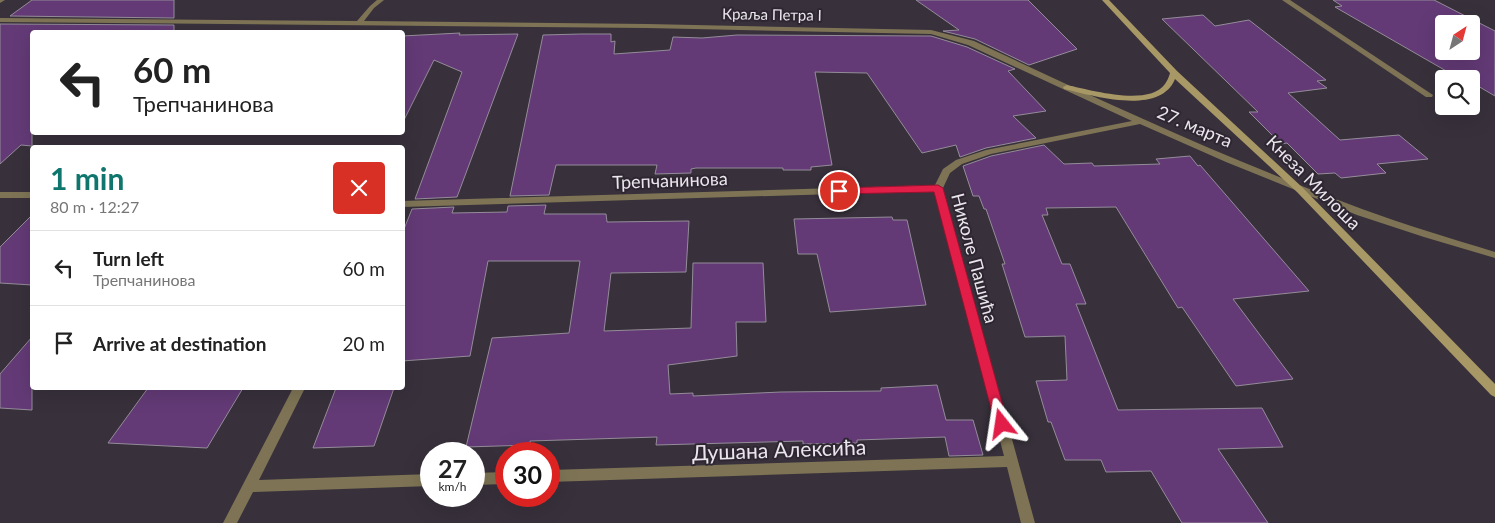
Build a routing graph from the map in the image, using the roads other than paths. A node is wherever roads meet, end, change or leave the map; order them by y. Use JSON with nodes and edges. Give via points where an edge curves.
{"nodes":[{"id":1,"x":381,"y":0,"type":"edge"},
{"id":2,"x":1105,"y":0,"type":"edge"},
{"id":3,"x":1284,"y":0,"type":"edge"},
{"id":4,"x":0,"y":20,"type":"edge"},
{"id":5,"x":358,"y":24,"type":"junction"},
{"id":6,"x":944,"y":34,"type":"joint"},
{"id":7,"x":1174,"y":73,"type":"junction"},
{"id":8,"x":1067,"y":87,"type":"junction"},
{"id":9,"x":1429,"y":95,"type":"dead end"},
{"id":10,"x":1142,"y":121,"type":"junction"},
{"id":11,"x":938,"y":188,"type":"junction"},
{"id":12,"x":1300,"y":190,"type":"junction"},
{"id":13,"x":0,"y":195,"type":"edge"},
{"id":14,"x":30,"y":195,"type":"edge"},
{"id":15,"x":405,"y":204,"type":"edge"},
{"id":16,"x":1495,"y":255,"type":"edge"},
{"id":17,"x":298,"y":390,"type":"edge"},
{"id":18,"x":1495,"y":392,"type":"edge"},
{"id":19,"x":1011,"y":461,"type":"junction"},
{"id":20,"x":560,"y":476,"type":"edge"},
{"id":21,"x":420,"y":480,"type":"edge"},
{"id":22,"x":250,"y":486,"type":"junction"},
{"id":23,"x":230,"y":523,"type":"edge"},
{"id":24,"x":1028,"y":523,"type":"edge"}],
"edges":[{"from":1,"to":5,"type":"street"},
{"from":2,"to":7,"type":"main road","name":"Кнеза Милоша"},
{"from":3,"to":9,"type":"street"},
{"from":4,"to":5,"type":"street","name":"Краља Петра I"},
{"from":5,"to":6,"type":"street","name":"Краља Петра I","via":[[817,28]]},
{"from":6,"to":8,"type":"street","name":"27. марта"},
{"from":7,"to":8,"type":"main road","via":[[1172,81],[1163,90],[1144,97],[1126,98]]},
{"from":7,"to":12,"type":"main road","name":"Кнеза Милоша"},
{"from":8,"to":10,"type":"street","name":"27. марта"},
{"from":10,"to":11,"type":"street","name":"Николе Пашића","via":[[974,157],[946,171]]},
{"from":10,"to":12,"type":"street","name":"27. марта"},
{"from":11,"to":15,"type":"street","name":"Трепчанинова"},
{"from":11,"to":19,"type":"street","name":"Николе Пашића"},
{"from":12,"to":16,"type":"street","name":"27. марта","via":[[1422,234]]},
{"from":12,"to":18,"type":"main road","name":"Кнеза Милоша"},
{"from":13,"to":14,"type":"street"},
{"from":17,"to":22,"type":"street"},
{"from":19,"to":20,"type":"street","name":"Душана Алексића"},
{"from":19,"to":24,"type":"street","name":"Николе Пашића"},
{"from":21,"to":22,"type":"street"},
{"from":22,"to":23,"type":"street"}]}
